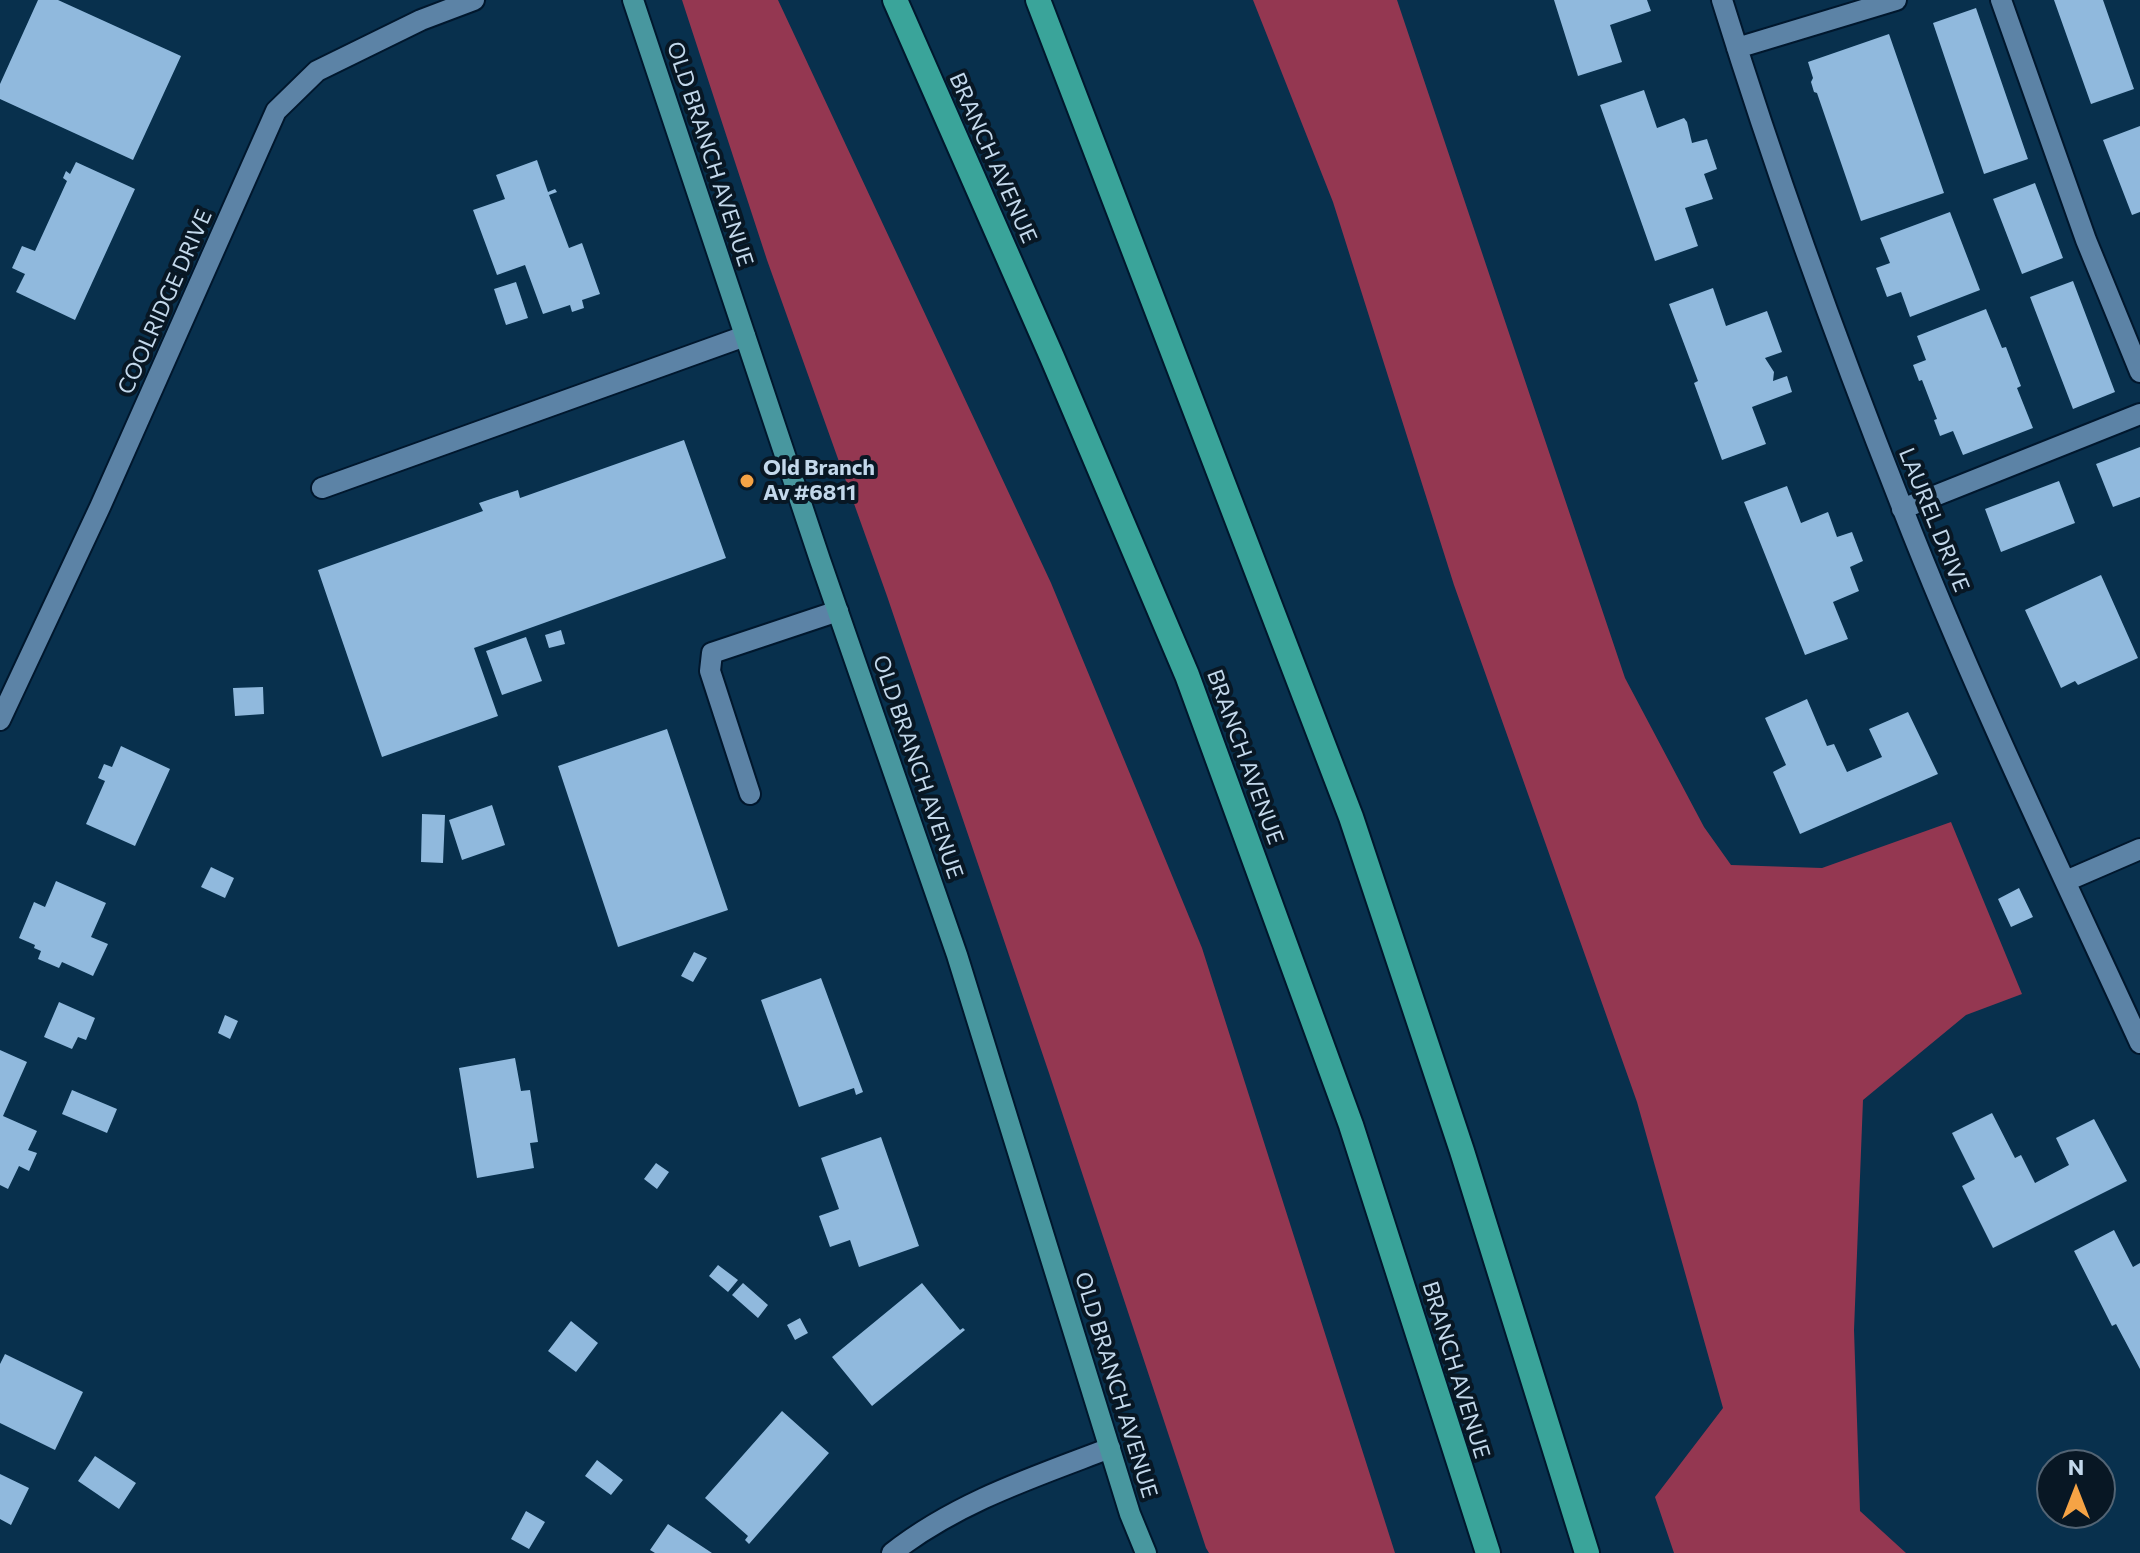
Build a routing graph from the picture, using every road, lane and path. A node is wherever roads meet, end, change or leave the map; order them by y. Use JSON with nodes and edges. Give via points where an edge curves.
{"nodes":[{"id":1,"x":474,"y":0,"type":"edge"},
{"id":2,"x":633,"y":0,"type":"edge"},
{"id":3,"x":895,"y":0,"type":"edge"},
{"id":4,"x":1038,"y":0,"type":"edge"},
{"id":5,"x":1722,"y":0,"type":"edge"},
{"id":6,"x":1896,"y":0,"type":"edge"},
{"id":7,"x":2001,"y":0,"type":"edge"},
{"id":8,"x":1737,"y":48,"type":"junction"},
{"id":9,"x":745,"y":336,"type":"junction"},
{"id":10,"x":2140,"y":372,"type":"edge"},
{"id":11,"x":2140,"y":414,"type":"edge"},
{"id":12,"x":322,"y":488,"type":"dead end"},
{"id":13,"x":1902,"y":509,"type":"junction"},
{"id":14,"x":838,"y":611,"type":"junction"},
{"id":15,"x":0,"y":720,"type":"edge"},
{"id":16,"x":750,"y":794,"type":"dead end"},
{"id":17,"x":2140,"y":849,"type":"edge"},
{"id":18,"x":2066,"y":881,"type":"junction"},
{"id":19,"x":2140,"y":1043,"type":"edge"},
{"id":20,"x":1110,"y":1448,"type":"junction"},
{"id":21,"x":892,"y":1553,"type":"edge"},
{"id":22,"x":1146,"y":1553,"type":"edge"},
{"id":23,"x":1488,"y":1553,"type":"edge"},
{"id":24,"x":1587,"y":1553,"type":"edge"}],
"edges":[{"from":1,"to":15,"type":"street","name":"COOLRIDGE DRIVE","via":[[317,71],[276,111]]},
{"from":2,"to":9,"type":"main road","name":"OLD BRANCH AVENUE"},
{"from":3,"to":23,"type":"highway","name":"BRANCH AVENUE","via":[[1187,675],[1351,1125]]},
{"from":4,"to":24,"type":"highway","via":[[1351,817]]},
{"from":5,"to":8,"type":"street","name":"LAUREL DRIVE"},
{"from":6,"to":8,"type":"street"},
{"from":7,"to":10,"type":"street","via":[[2086,240]]},
{"from":8,"to":13,"type":"street","name":"LAUREL DRIVE","via":[[1809,264]]},
{"from":9,"to":12,"type":"street"},
{"from":9,"to":14,"type":"main road","name":"OLD BRANCH AVENUE"},
{"from":11,"to":13,"type":"street"},
{"from":13,"to":18,"type":"street","name":"LAUREL DRIVE"},
{"from":14,"to":16,"type":"street","via":[[712,653],[710,671]]},
{"from":14,"to":20,"type":"main road","name":"OLD BRANCH AVENUE","via":[[957,955]]},
{"from":17,"to":18,"type":"street"},
{"from":18,"to":19,"type":"street","name":"LAUREL DRIVE"},
{"from":20,"to":21,"type":"street","via":[[982,1497]]},
{"from":20,"to":22,"type":"main road","name":"OLD BRANCH AVENUE"}]}
